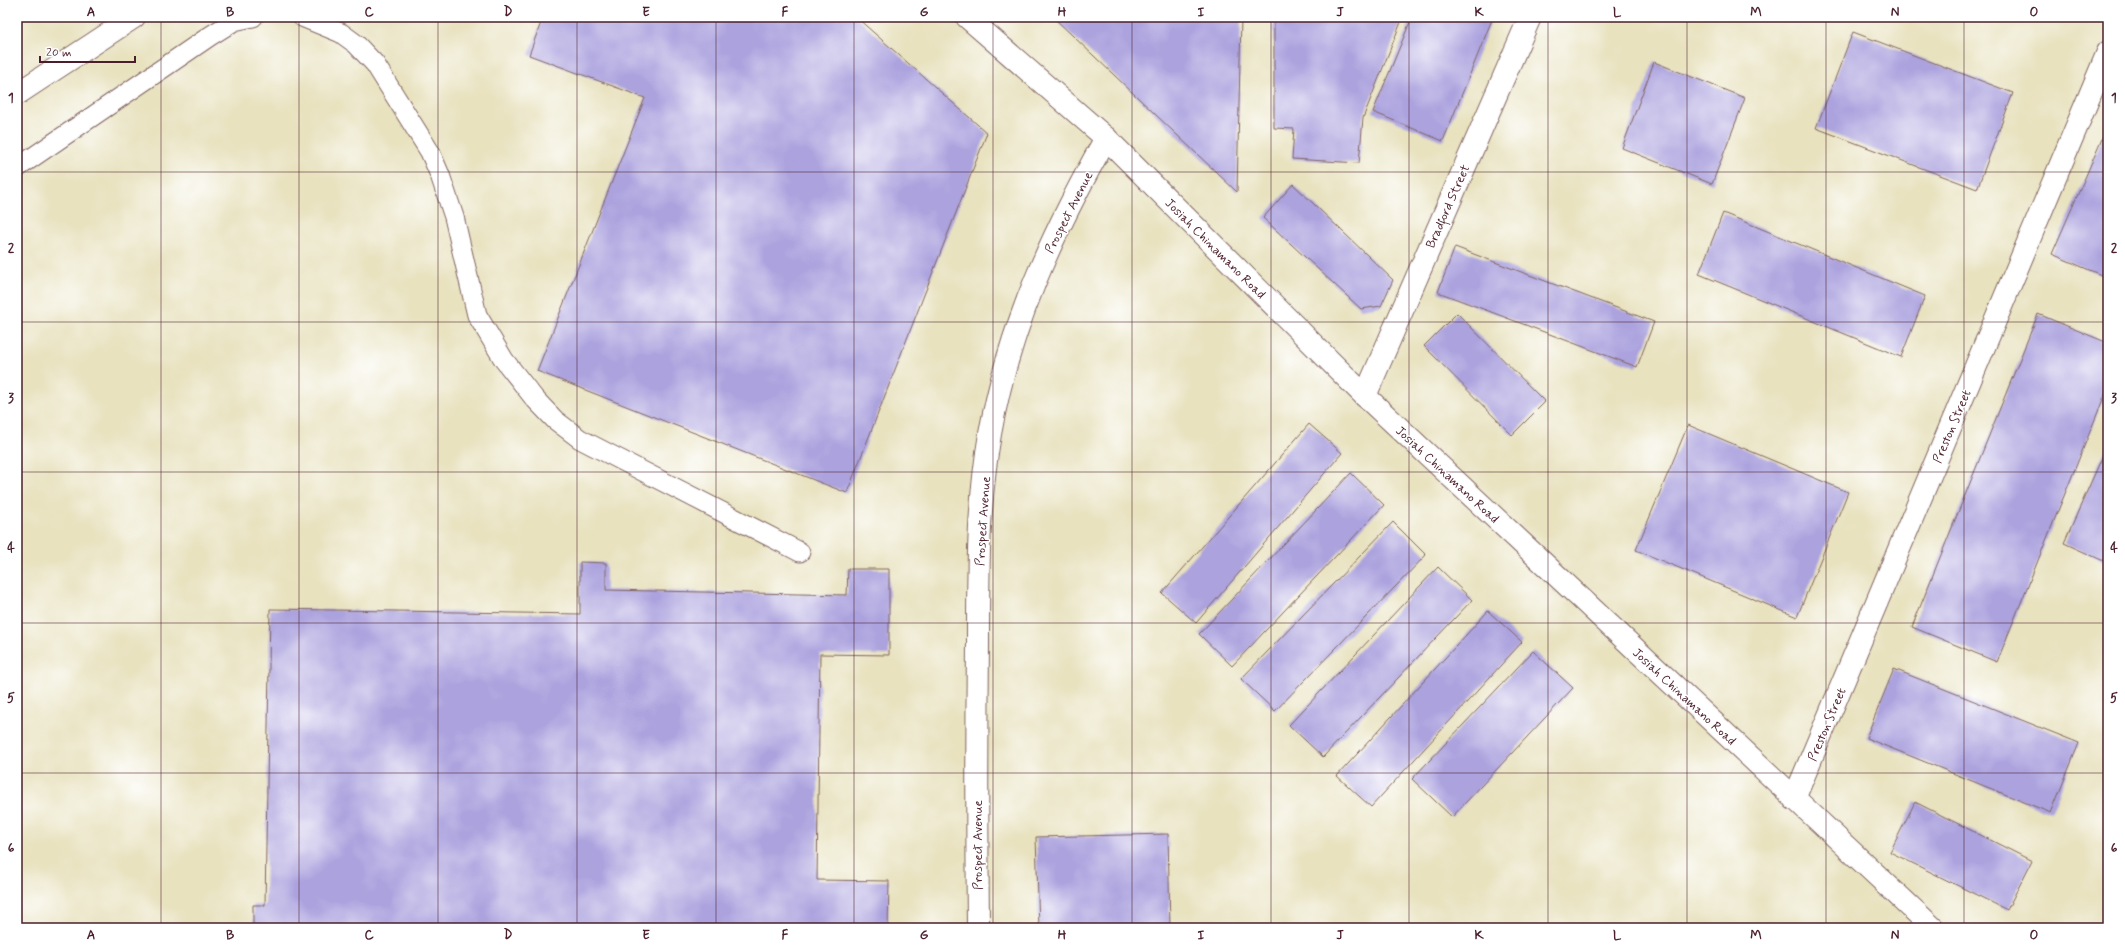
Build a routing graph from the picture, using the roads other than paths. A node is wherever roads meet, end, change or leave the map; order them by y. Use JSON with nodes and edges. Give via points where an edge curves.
{"nodes":[{"id":1,"x":134,"y":17,"type":"edge"},
{"id":2,"x":253,"y":17,"type":"edge"},
{"id":3,"x":302,"y":17,"type":"edge"},
{"id":4,"x":967,"y":17,"type":"edge"},
{"id":5,"x":1530,"y":17,"type":"edge"},
{"id":6,"x":2108,"y":52,"type":"edge"},
{"id":7,"x":17,"y":94,"type":"edge"},
{"id":8,"x":1106,"y":138,"type":"junction"},
{"id":9,"x":17,"y":168,"type":"edge"},
{"id":10,"x":1365,"y":396,"type":"junction"},
{"id":11,"x":800,"y":552,"type":"dead end"},
{"id":12,"x":1794,"y":799,"type":"junction"},
{"id":13,"x":978,"y":928,"type":"edge"},
{"id":14,"x":1933,"y":928,"type":"edge"}],
"edges":[{"from":1,"to":7,"type":"street"},
{"from":2,"to":9,"type":"lane","via":[[234,21],[210,36]]},
{"from":3,"to":11,"type":"lane","via":[[341,33],[375,64],[430,152],[454,217],[477,315],[504,360],[534,398],[555,420],[580,439]]},
{"from":4,"to":8,"type":"street","name":"Josiah Chinamano Road"},
{"from":5,"to":10,"type":"street","name":"Bradford Street"},
{"from":6,"to":12,"type":"street","name":"Preston Street"},
{"from":8,"to":10,"type":"street","name":"Josiah Chinamano Road"},
{"from":8,"to":13,"type":"street","name":"Prospect Avenue","via":[[1073,197],[1038,270],[1010,351],[990,433],[982,492],[978,561]]},
{"from":10,"to":12,"type":"street","name":"Josiah Chinamano Road"},
{"from":12,"to":14,"type":"street","name":"Josiah Chinamano Road"}]}
